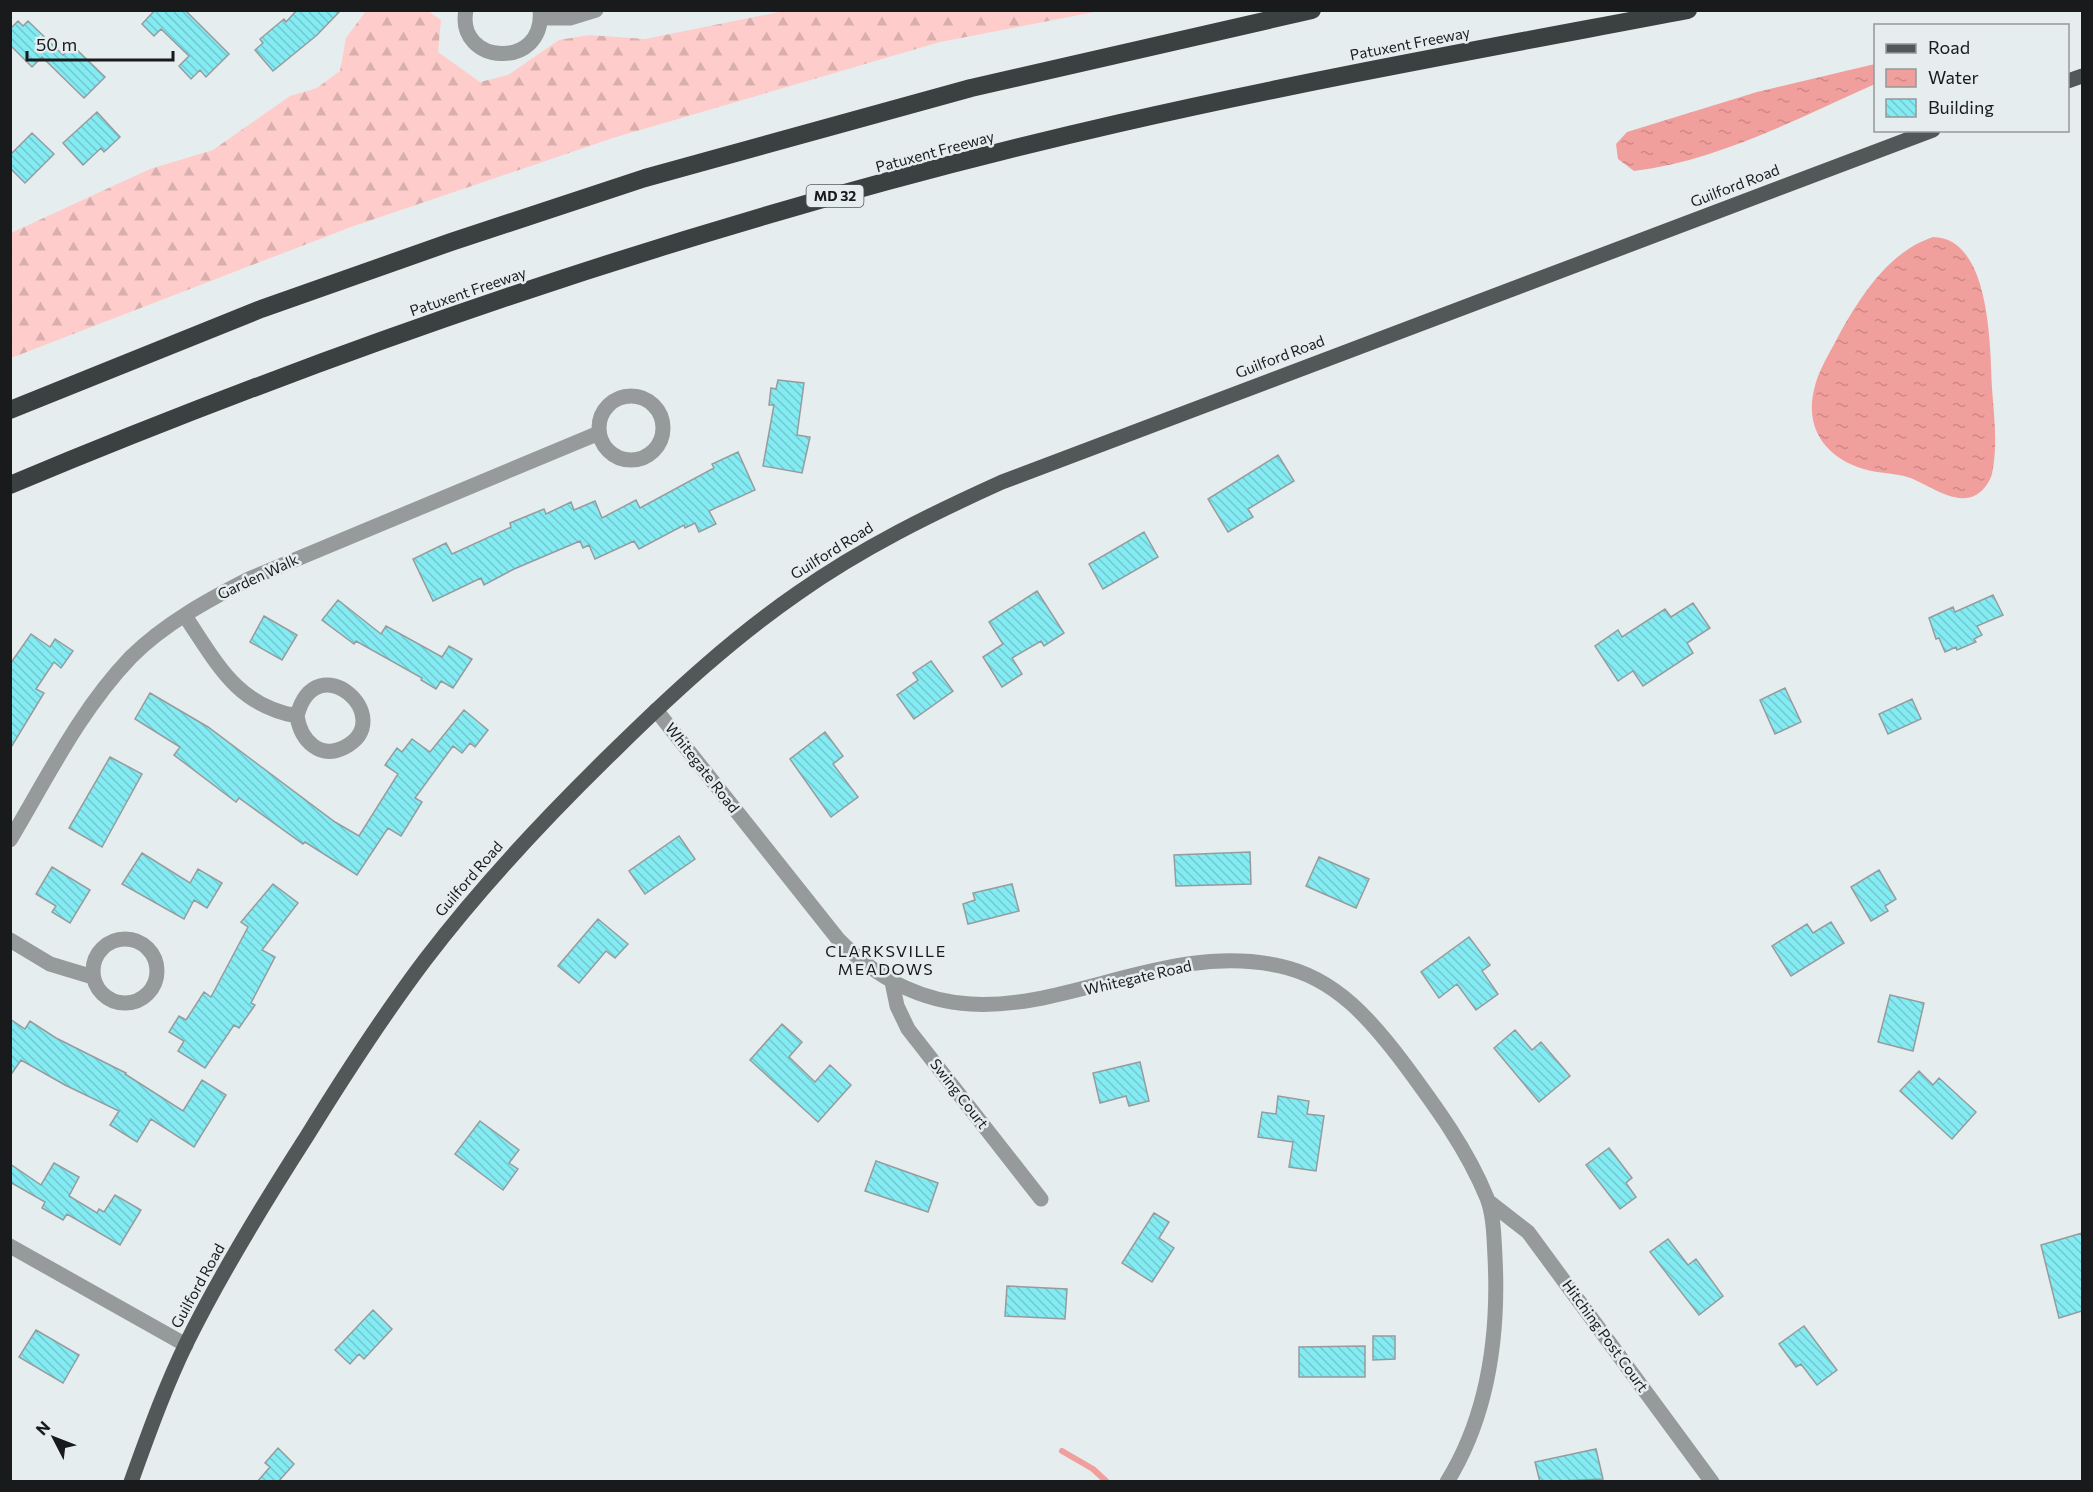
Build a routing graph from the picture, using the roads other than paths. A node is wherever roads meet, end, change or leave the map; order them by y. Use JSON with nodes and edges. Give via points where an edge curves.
{"nodes":[{"id":1,"x":466,"y":10,"type":"edge"},
{"id":2,"x":596,"y":10,"type":"edge"},
{"id":3,"x":1312,"y":10,"type":"edge"},
{"id":4,"x":1688,"y":10,"type":"edge"},
{"id":5,"x":540,"y":14,"type":"edge"},
{"id":6,"x":1928,"y":132,"type":"edge"},
{"id":7,"x":10,"y":410,"type":"edge"},
{"id":8,"x":599,"y":433,"type":"junction"},
{"id":9,"x":10,"y":485,"type":"edge"},
{"id":10,"x":185,"y":616,"type":"junction"},
{"id":11,"x":656,"y":710,"type":"junction"},
{"id":12,"x":297,"y":716,"type":"junction"},
{"id":13,"x":10,"y":840,"type":"edge"},
{"id":14,"x":10,"y":940,"type":"edge"},
{"id":15,"x":93,"y":977,"type":"junction"},
{"id":16,"x":892,"y":982,"type":"junction"},
{"id":17,"x":1041,"y":1199,"type":"dead end"},
{"id":18,"x":1488,"y":1201,"type":"junction"},
{"id":19,"x":10,"y":1246,"type":"edge"},
{"id":20,"x":186,"y":1345,"type":"junction"},
{"id":21,"x":131,"y":1482,"type":"edge"},
{"id":22,"x":1447,"y":1482,"type":"edge"},
{"id":23,"x":1712,"y":1482,"type":"edge"}],
"edges":[{"from":1,"to":5,"type":"street","via":[[466,27],[474,42],[496,54],[521,50],[535,36]]},
{"from":2,"to":5,"type":"street","via":[[570,18]]},
{"from":3,"to":7,"type":"highway","via":[[971,88],[645,178],[261,309]]},
{"from":4,"to":9,"type":"highway","name":"Patuxent Freeway","number":"MD 32","via":[[1172,111],[806,204],[662,246],[436,322],[146,428]]},
{"from":6,"to":11,"type":"main road","name":"Guilford Road","via":[[1255,385],[946,507],[893,534],[798,593],[707,663]]},
{"from":8,"to":8,"type":"street","via":[[600,420],[608,405],[619,398],[640,397],[655,406],[664,430],[653,453],[641,460],[627,461],[604,447]]},
{"from":8,"to":10,"type":"street","name":"Garden Walk","via":[[249,579]]},
{"from":10,"to":12,"type":"street","via":[[240,691],[272,712]]},
{"from":10,"to":13,"type":"street","name":"Garden Walk","via":[[140,649],[109,681]]},
{"from":11,"to":16,"type":"street","name":"Whitegate Road","via":[[838,939],[863,965]]},
{"from":11,"to":20,"type":"main road","name":"Guilford Road","via":[[518,851],[425,960],[359,1053],[276,1184]]},
{"from":12,"to":12,"type":"street","via":[[305,740],[326,751],[351,744],[363,715],[358,702],[346,690],[333,685],[310,692],[300,703]]},
{"from":14,"to":15,"type":"street","via":[[50,964]]},
{"from":15,"to":15,"type":"street","via":[[101,950],[123,938],[148,948],[156,960],[154,986],[134,1002],[110,1000],[99,991]]},
{"from":16,"to":17,"type":"street","name":"Swing Court","via":[[897,1006],[908,1029]]},
{"from":16,"to":18,"type":"street","name":"Whitegate Road","via":[[923,996],[995,1005],[1030,1002],[1207,963],[1253,962],[1282,966],[1310,976],[1336,989],[1396,1054],[1465,1151]]},
{"from":18,"to":22,"type":"street","name":"Whitegate Road","via":[[1497,1289],[1490,1369],[1470,1438]]},
{"from":18,"to":23,"type":"street","name":"Hitching Post Court","via":[[1528,1232]]},
{"from":19,"to":20,"type":"street"},
{"from":20,"to":21,"type":"main road","name":"Guilford Road"}]}
